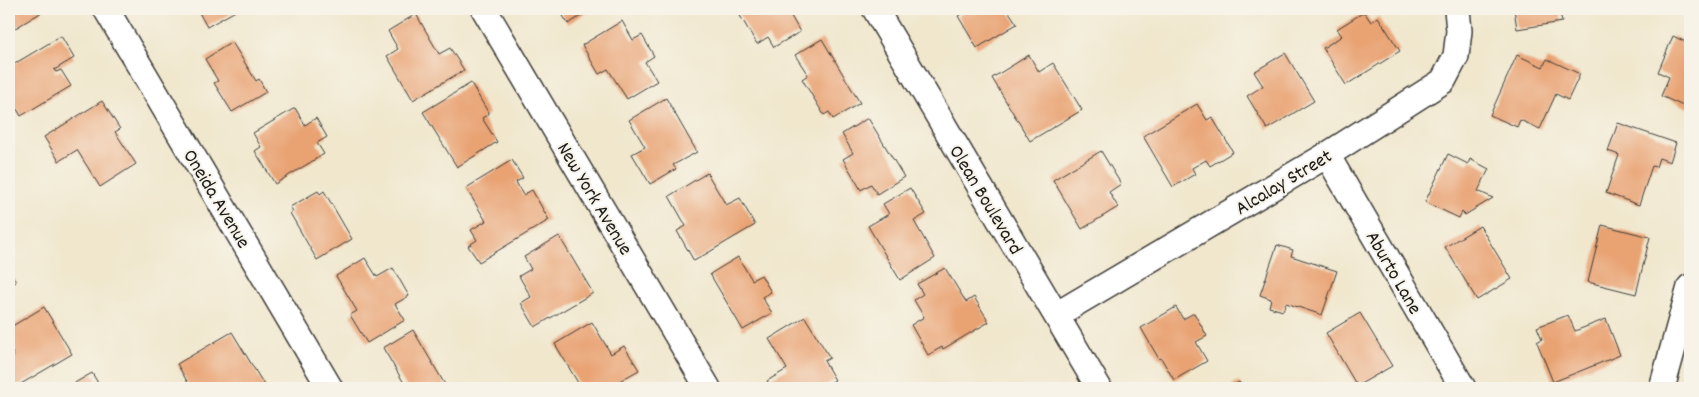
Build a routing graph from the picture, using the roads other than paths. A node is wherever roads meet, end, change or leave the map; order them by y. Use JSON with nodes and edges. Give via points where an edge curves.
{"nodes":[{"id":1,"x":106,"y":9,"type":"edge"},
{"id":2,"x":484,"y":9,"type":"edge"},
{"id":3,"x":875,"y":9,"type":"edge"},
{"id":4,"x":1457,"y":9,"type":"edge"},
{"id":5,"x":1326,"y":156,"type":"junction"},
{"id":6,"x":1690,"y":287,"type":"edge"},
{"id":7,"x":1056,"y":315,"type":"junction"},
{"id":8,"x":330,"y":388,"type":"edge"},
{"id":9,"x":708,"y":388,"type":"edge"},
{"id":10,"x":1099,"y":388,"type":"edge"},
{"id":11,"x":1463,"y":388,"type":"edge"},
{"id":12,"x":1662,"y":388,"type":"edge"}],
"edges":[{"from":1,"to":8,"type":"street","name":"Oneida Avenue"},
{"from":2,"to":9,"type":"street","name":"New York Avenue"},
{"from":3,"to":7,"type":"street","name":"Olean Boulevard"},
{"from":4,"to":5,"type":"street","name":"Alcalay Street","via":[[1456,56],[1442,81]]},
{"from":5,"to":7,"type":"street","name":"Alcalay Street"},
{"from":5,"to":11,"type":"street","name":"Aburto Lane"},
{"from":6,"to":12,"type":"street"},
{"from":7,"to":10,"type":"street","name":"Olean Boulevard"}]}
